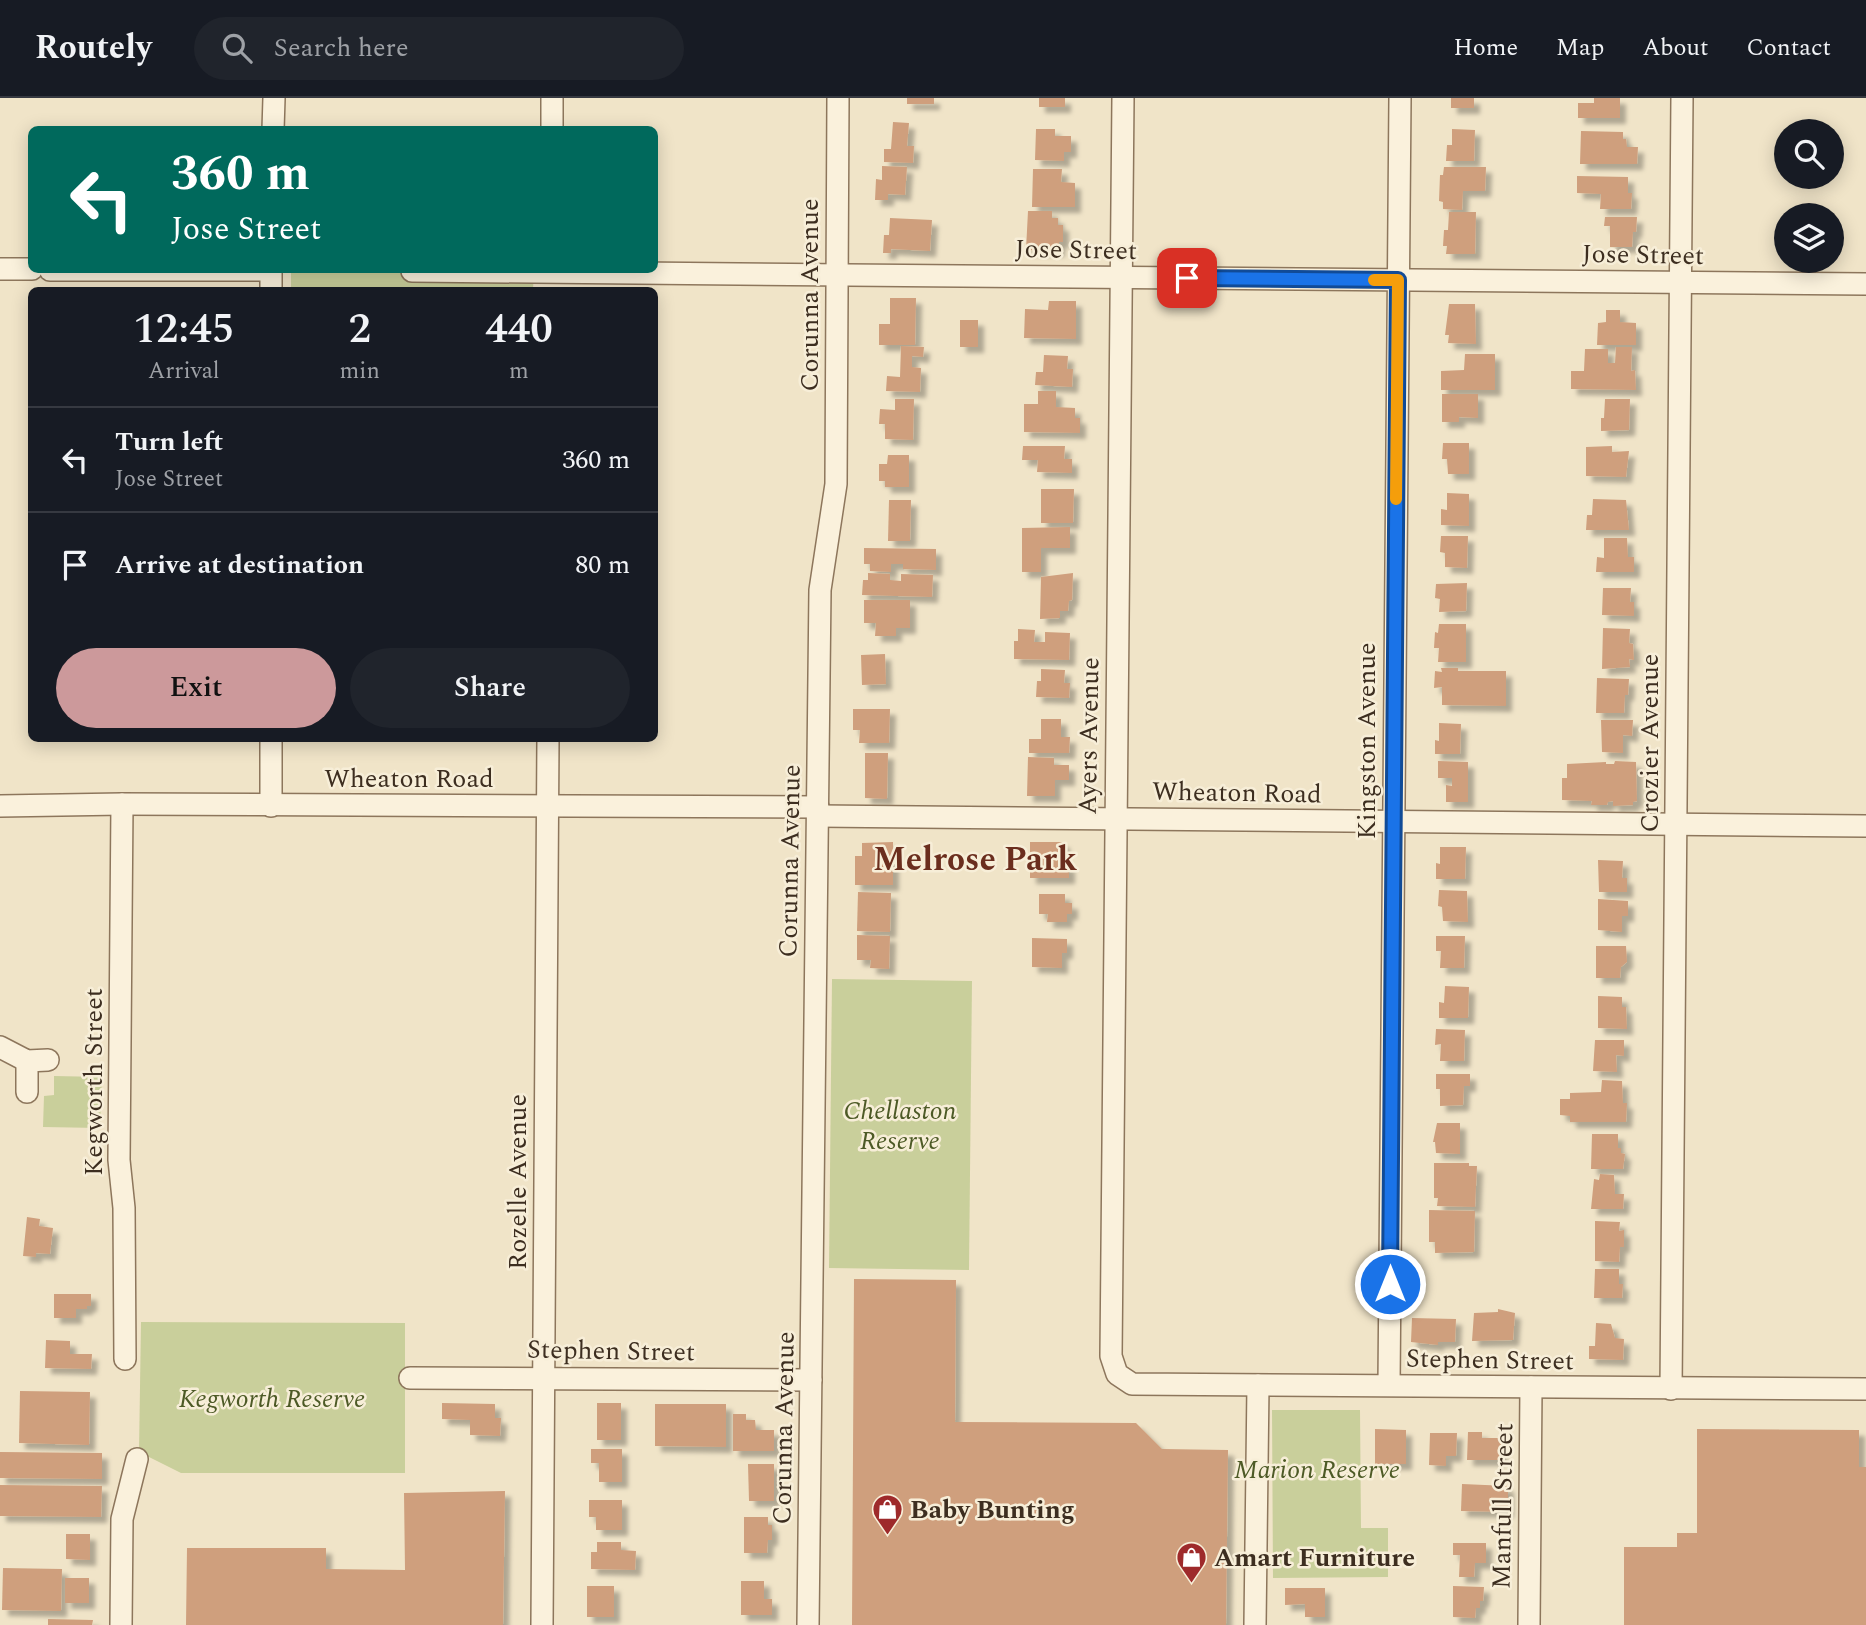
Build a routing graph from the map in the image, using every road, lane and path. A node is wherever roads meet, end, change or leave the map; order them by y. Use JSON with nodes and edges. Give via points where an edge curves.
{"nodes":[{"id":1,"x":274,"y":98,"type":"edge"},
{"id":2,"x":552,"y":98,"type":"edge"},
{"id":3,"x":838,"y":98,"type":"edge"},
{"id":4,"x":1123,"y":98,"type":"edge"},
{"id":5,"x":1400,"y":98,"type":"edge"},
{"id":6,"x":1682,"y":98,"type":"edge"},
{"id":7,"x":273,"y":126,"type":"edge"},
{"id":8,"x":552,"y":126,"type":"edge"},
{"id":9,"x":0,"y":269,"type":"edge"},
{"id":10,"x":28,"y":270,"type":"edge"},
{"id":11,"x":458,"y":273,"type":"edge"},
{"id":12,"x":838,"y":275,"type":"junction"},
{"id":13,"x":551,"y":277,"type":"edge"},
{"id":14,"x":1121,"y":277,"type":"junction"},
{"id":15,"x":1398,"y":280,"type":"junction"},
{"id":16,"x":1681,"y":282,"type":"junction"},
{"id":17,"x":1866,"y":284,"type":"edge"},
{"id":18,"x":271,"y":742,"type":"edge"},
{"id":19,"x":548,"y":742,"type":"edge"},
{"id":20,"x":122,"y":804,"type":"junction"},
{"id":21,"x":547,"y":805,"type":"junction"},
{"id":22,"x":0,"y":806,"type":"edge"},
{"id":23,"x":271,"y":806,"type":"junction"},
{"id":24,"x":818,"y":812,"type":"junction"},
{"id":25,"x":1115,"y":819,"type":"junction"},
{"id":26,"x":1393,"y":822,"type":"junction"},
{"id":27,"x":1676,"y":825,"type":"junction"},
{"id":28,"x":1866,"y":826,"type":"edge"},
{"id":29,"x":0,"y":1047,"type":"edge"},
{"id":30,"x":27,"y":1092,"type":"dead end"},
{"id":31,"x":125,"y":1359,"type":"dead end"},
{"id":32,"x":1117,"y":1374,"type":"joint"},
{"id":33,"x":543,"y":1377,"type":"junction"},
{"id":34,"x":410,"y":1378,"type":"dead end"},
{"id":35,"x":811,"y":1380,"type":"junction"},
{"id":36,"x":1258,"y":1385,"type":"junction"},
{"id":37,"x":1389,"y":1385,"type":"junction"},
{"id":38,"x":1531,"y":1387,"type":"junction"},
{"id":39,"x":1671,"y":1389,"type":"junction"},
{"id":40,"x":1866,"y":1390,"type":"edge"},
{"id":41,"x":137,"y":1459,"type":"dead end"},
{"id":42,"x":121,"y":1625,"type":"edge"},
{"id":43,"x":542,"y":1625,"type":"edge"},
{"id":44,"x":808,"y":1625,"type":"edge"},
{"id":45,"x":1255,"y":1625,"type":"edge"},
{"id":46,"x":1529,"y":1625,"type":"edge"}],
"edges":[{"from":1,"to":7,"type":"street"},
{"from":2,"to":8,"type":"street"},
{"from":3,"to":12,"type":"street","name":"Corunna Avenue"},
{"from":4,"to":14,"type":"street","name":"Ayers Avenue"},
{"from":5,"to":15,"type":"street","name":"Kingston Avenue"},
{"from":6,"to":16,"type":"street","name":"Crozier Avenue"},
{"from":9,"to":10,"type":"street"},
{"from":11,"to":13,"type":"street","name":"Jose Street"},
{"from":12,"to":13,"type":"street","name":"Jose Street"},
{"from":12,"to":14,"type":"street","name":"Jose Street"},
{"from":12,"to":24,"type":"street","name":"Corunna Avenue","via":[[836,484],[820,590]]},
{"from":14,"to":15,"type":"street","name":"Jose Street"},
{"from":14,"to":25,"type":"street","name":"Ayers Avenue"},
{"from":15,"to":16,"type":"street","name":"Jose Street"},
{"from":15,"to":26,"type":"street","name":"Kingston Avenue"},
{"from":16,"to":17,"type":"street","name":"Jose Street"},
{"from":16,"to":27,"type":"street","name":"Crozier Avenue"},
{"from":18,"to":23,"type":"street"},
{"from":19,"to":21,"type":"street","name":"Rozelle Avenue"},
{"from":20,"to":22,"type":"street","name":"Wheaton Road"},
{"from":20,"to":23,"type":"street","name":"Wheaton Road"},
{"from":20,"to":31,"type":"street","name":"Kegworth Street","via":[[119,1160],[124,1208]]},
{"from":21,"to":23,"type":"street","name":"Wheaton Road"},
{"from":21,"to":24,"type":"street","name":"Wheaton Road"},
{"from":21,"to":33,"type":"street","name":"Rozelle Avenue"},
{"from":24,"to":25,"type":"street","name":"Wheaton Road"},
{"from":24,"to":35,"type":"street","name":"Corunna Avenue"},
{"from":25,"to":26,"type":"street","name":"Wheaton Road"},
{"from":25,"to":32,"type":"street","name":"Ayers Avenue","via":[[1111,1356]]},
{"from":26,"to":27,"type":"street","name":"Wheaton Road"},
{"from":26,"to":37,"type":"street","name":"Kingston Avenue"},
{"from":27,"to":28,"type":"street","name":"Wheaton Road"},
{"from":27,"to":39,"type":"street","name":"Crozier Avenue"},
{"from":29,"to":30,"type":"street","via":[[38,1061]]},
{"from":32,"to":36,"type":"street","name":"Stephen Street","via":[[1132,1384]]},
{"from":33,"to":34,"type":"street","name":"Stephen Street"},
{"from":33,"to":35,"type":"street","name":"Stephen Street"},
{"from":33,"to":43,"type":"street","name":"Rozelle Avenue"},
{"from":35,"to":44,"type":"street","name":"Corunna Avenue"},
{"from":36,"to":37,"type":"street","name":"Stephen Street"},
{"from":36,"to":45,"type":"street"},
{"from":37,"to":38,"type":"street","name":"Stephen Street"},
{"from":38,"to":39,"type":"street","name":"Stephen Street"},
{"from":38,"to":46,"type":"street","name":"Manfull Street"},
{"from":39,"to":40,"type":"street","name":"Stephen Street"},
{"from":41,"to":42,"type":"street","via":[[122,1519]]}]}
